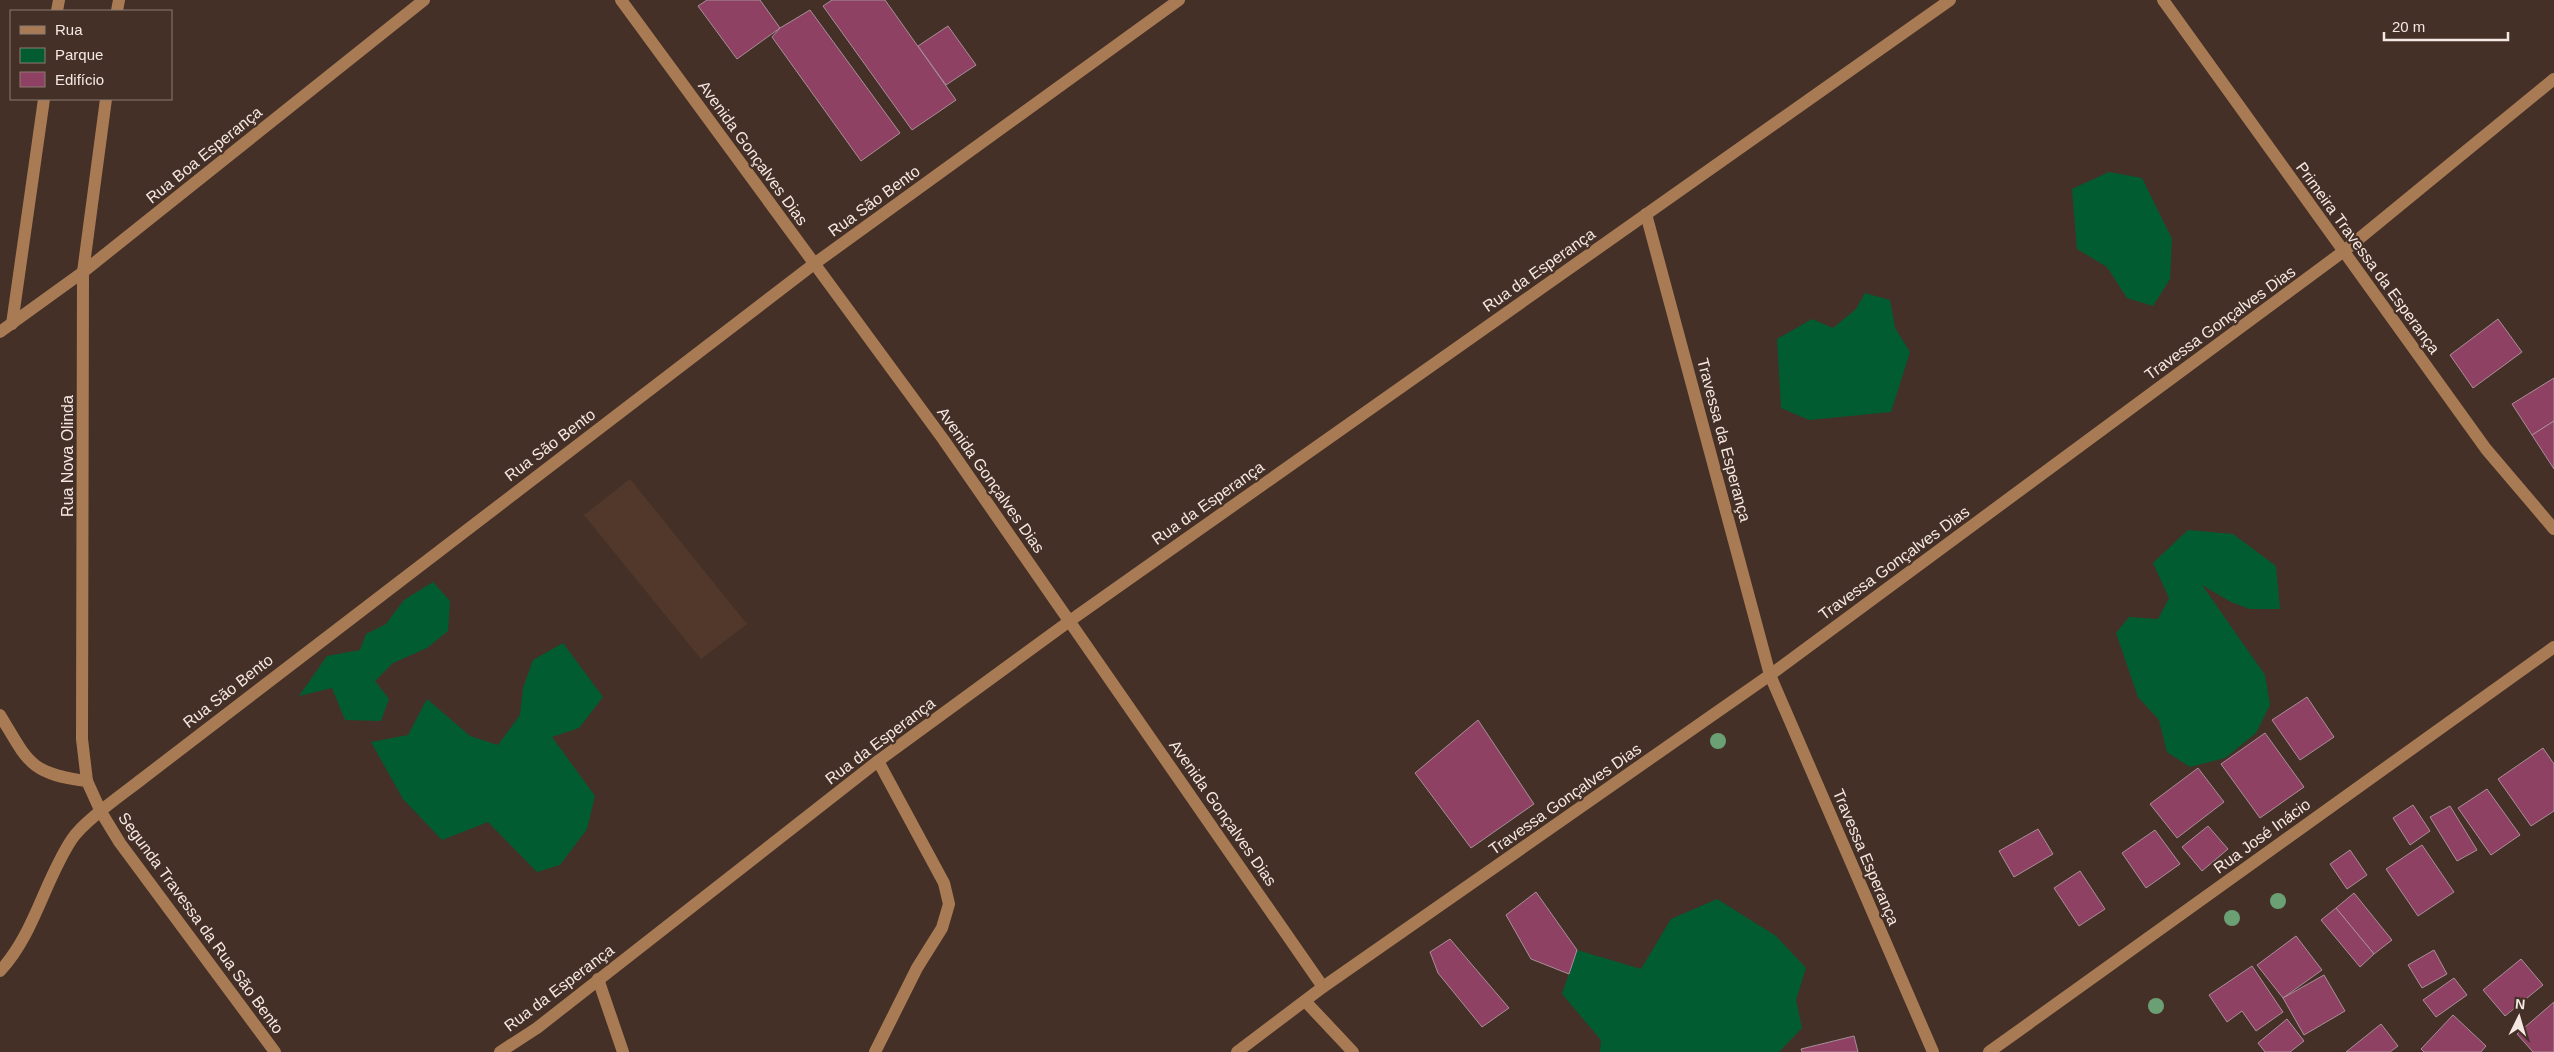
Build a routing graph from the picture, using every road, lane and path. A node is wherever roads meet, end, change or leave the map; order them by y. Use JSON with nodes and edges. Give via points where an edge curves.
{"nodes":[{"id":1,"x":424,"y":0,"type":"edge"},
{"id":2,"x":622,"y":0,"type":"edge"},
{"id":3,"x":1179,"y":0,"type":"edge"},
{"id":4,"x":1950,"y":0,"type":"edge"},
{"id":5,"x":2163,"y":0,"type":"edge"},
{"id":6,"x":2554,"y":79,"type":"edge"},
{"id":7,"x":44,"y":100,"type":"edge"},
{"id":8,"x":106,"y":100,"type":"edge"},
{"id":9,"x":1646,"y":214,"type":"junction"},
{"id":10,"x":2344,"y":252,"type":"junction"},
{"id":11,"x":814,"y":264,"type":"junction"},
{"id":12,"x":83,"y":272,"type":"junction"},
{"id":13,"x":12,"y":324,"type":"junction"},
{"id":14,"x":0,"y":332,"type":"edge"},
{"id":15,"x":2554,"y":529,"type":"edge"},
{"id":16,"x":1071,"y":620,"type":"junction"},
{"id":17,"x":2554,"y":647,"type":"edge"},
{"id":18,"x":1770,"y":675,"type":"junction"},
{"id":19,"x":0,"y":715,"type":"edge"},
{"id":20,"x":878,"y":761,"type":"junction"},
{"id":21,"x":87,"y":781,"type":"junction"},
{"id":22,"x":101,"y":812,"type":"junction"},
{"id":23,"x":0,"y":971,"type":"edge"},
{"id":24,"x":598,"y":979,"type":"junction"},
{"id":25,"x":1324,"y":987,"type":"junction"},
{"id":26,"x":1305,"y":1001,"type":"junction"},
{"id":27,"x":275,"y":1052,"type":"edge"},
{"id":28,"x":500,"y":1052,"type":"edge"},
{"id":29,"x":623,"y":1052,"type":"edge"},
{"id":30,"x":875,"y":1052,"type":"edge"},
{"id":31,"x":1237,"y":1052,"type":"edge"},
{"id":32,"x":1353,"y":1052,"type":"edge"},
{"id":33,"x":1933,"y":1052,"type":"edge"},
{"id":34,"x":1989,"y":1052,"type":"edge"}],
"edges":[{"from":1,"to":12,"type":"street","name":"Rua Boa Esperança"},
{"from":2,"to":11,"type":"street","name":"Avenida Gonçalves Dias"},
{"from":3,"to":11,"type":"street","name":"Rua São Bento"},
{"from":4,"to":9,"type":"street","name":"Rua da Esperança"},
{"from":5,"to":10,"type":"street","name":"Primeira Travessa da Esperança"},
{"from":6,"to":10,"type":"street","name":"Travessa Gonçalves Dias"},
{"from":7,"to":13,"type":"street"},
{"from":8,"to":12,"type":"street","name":"Rua Nova Olinda"},
{"from":9,"to":16,"type":"street","name":"Rua da Esperança"},
{"from":9,"to":18,"type":"street","name":"Travessa da Esperança"},
{"from":10,"to":15,"type":"street","name":"Primeira Travessa da Esperança","via":[[2486,449]]},
{"from":10,"to":18,"type":"street","name":"Travessa Gonçalves Dias"},
{"from":11,"to":16,"type":"street","name":"Avenida Gonçalves Dias"},
{"from":11,"to":22,"type":"street","name":"Rua São Bento"},
{"from":12,"to":13,"type":"street","name":"Rua Boa Esperança"},
{"from":12,"to":21,"type":"street","name":"Rua Nova Olinda","via":[[82,738]]},
{"from":13,"to":14,"type":"street","name":"Rua Boa Esperança"},
{"from":16,"to":20,"type":"street","name":"Rua da Esperança"},
{"from":16,"to":25,"type":"street","name":"Avenida Gonçalves Dias"},
{"from":17,"to":34,"type":"street","name":"Rua José Inácio"},
{"from":18,"to":25,"type":"street","name":"Travessa Gonçalves Dias"},
{"from":18,"to":33,"type":"street","name":"Travessa Esperança"},
{"from":19,"to":21,"type":"street","via":[[28,760],[58,778]]},
{"from":20,"to":24,"type":"street","name":"Rua da Esperança"},
{"from":20,"to":30,"type":"street","via":[[944,883],[949,904],[942,928],[917,968]]},
{"from":21,"to":22,"type":"street","name":"Rua Nova Olinda"},
{"from":22,"to":23,"type":"street","name":"Rua São Bento","via":[[73,838],[37,913]]},
{"from":22,"to":27,"type":"street","name":"Segunda Travessa da Rua São Bento","via":[[120,843]]},
{"from":24,"to":28,"type":"street","name":"Rua da Esperança","via":[[537,1028]]},
{"from":24,"to":29,"type":"street"},
{"from":25,"to":26,"type":"street","name":"Travessa Gonçalves Dias"},
{"from":26,"to":31,"type":"street","name":"Travessa Gonçalves Dias"},
{"from":26,"to":32,"type":"street"}]}
